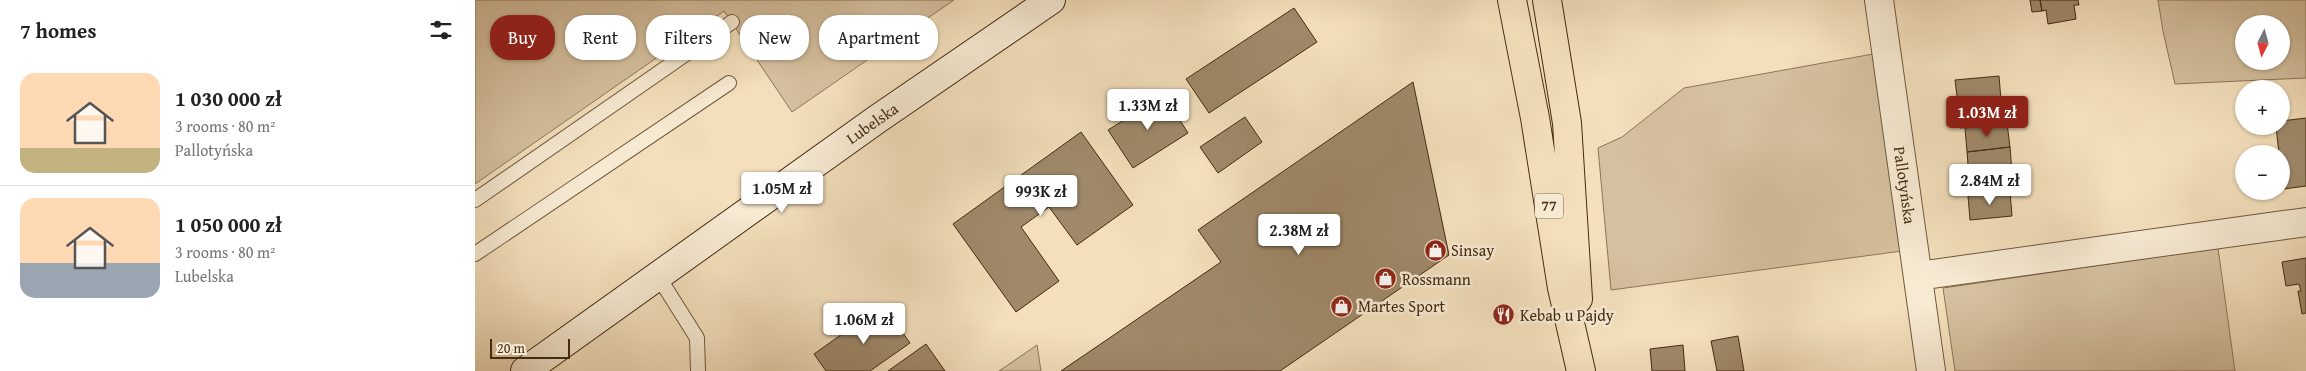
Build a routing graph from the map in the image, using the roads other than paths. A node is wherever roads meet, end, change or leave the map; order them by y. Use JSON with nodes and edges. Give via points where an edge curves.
{"nodes":[{"id":1,"x":1051,"y":0,"type":"edge"},
{"id":2,"x":1512,"y":0,"type":"edge"},
{"id":3,"x":1547,"y":0,"type":"edge"},
{"id":4,"x":1879,"y":0,"type":"edge"},
{"id":5,"x":732,"y":22,"type":"dead end"},
{"id":6,"x":729,"y":82,"type":"dead end"},
{"id":7,"x":475,"y":200,"type":"edge"},
{"id":8,"x":2306,"y":222,"type":"edge"},
{"id":9,"x":475,"y":254,"type":"edge"},
{"id":10,"x":658,"y":276,"type":"junction"},
{"id":11,"x":1918,"y":276,"type":"junction"},
{"id":12,"x":1579,"y":361,"type":"edge"},
{"id":13,"x":525,"y":371,"type":"edge"},
{"id":14,"x":698,"y":371,"type":"edge"},
{"id":15,"x":1931,"y":371,"type":"edge"}],
"edges":[{"from":1,"to":10,"type":"street","name":"Lubelska"},
{"from":2,"to":12,"type":"main road","number":"77","via":[[1562,288]]},
{"from":3,"to":12,"type":"main road","number":"77","via":[[1567,123],[1579,284]]},
{"from":4,"to":11,"type":"street","name":"Pallotyńska"},
{"from":5,"to":7,"type":"lane"},
{"from":6,"to":9,"type":"lane"},
{"from":8,"to":11,"type":"street"},
{"from":10,"to":13,"type":"street","name":"Lubelska"},
{"from":10,"to":14,"type":"lane","via":[[697,338]]},
{"from":11,"to":15,"type":"street","name":"Pallotyńska"}]}
